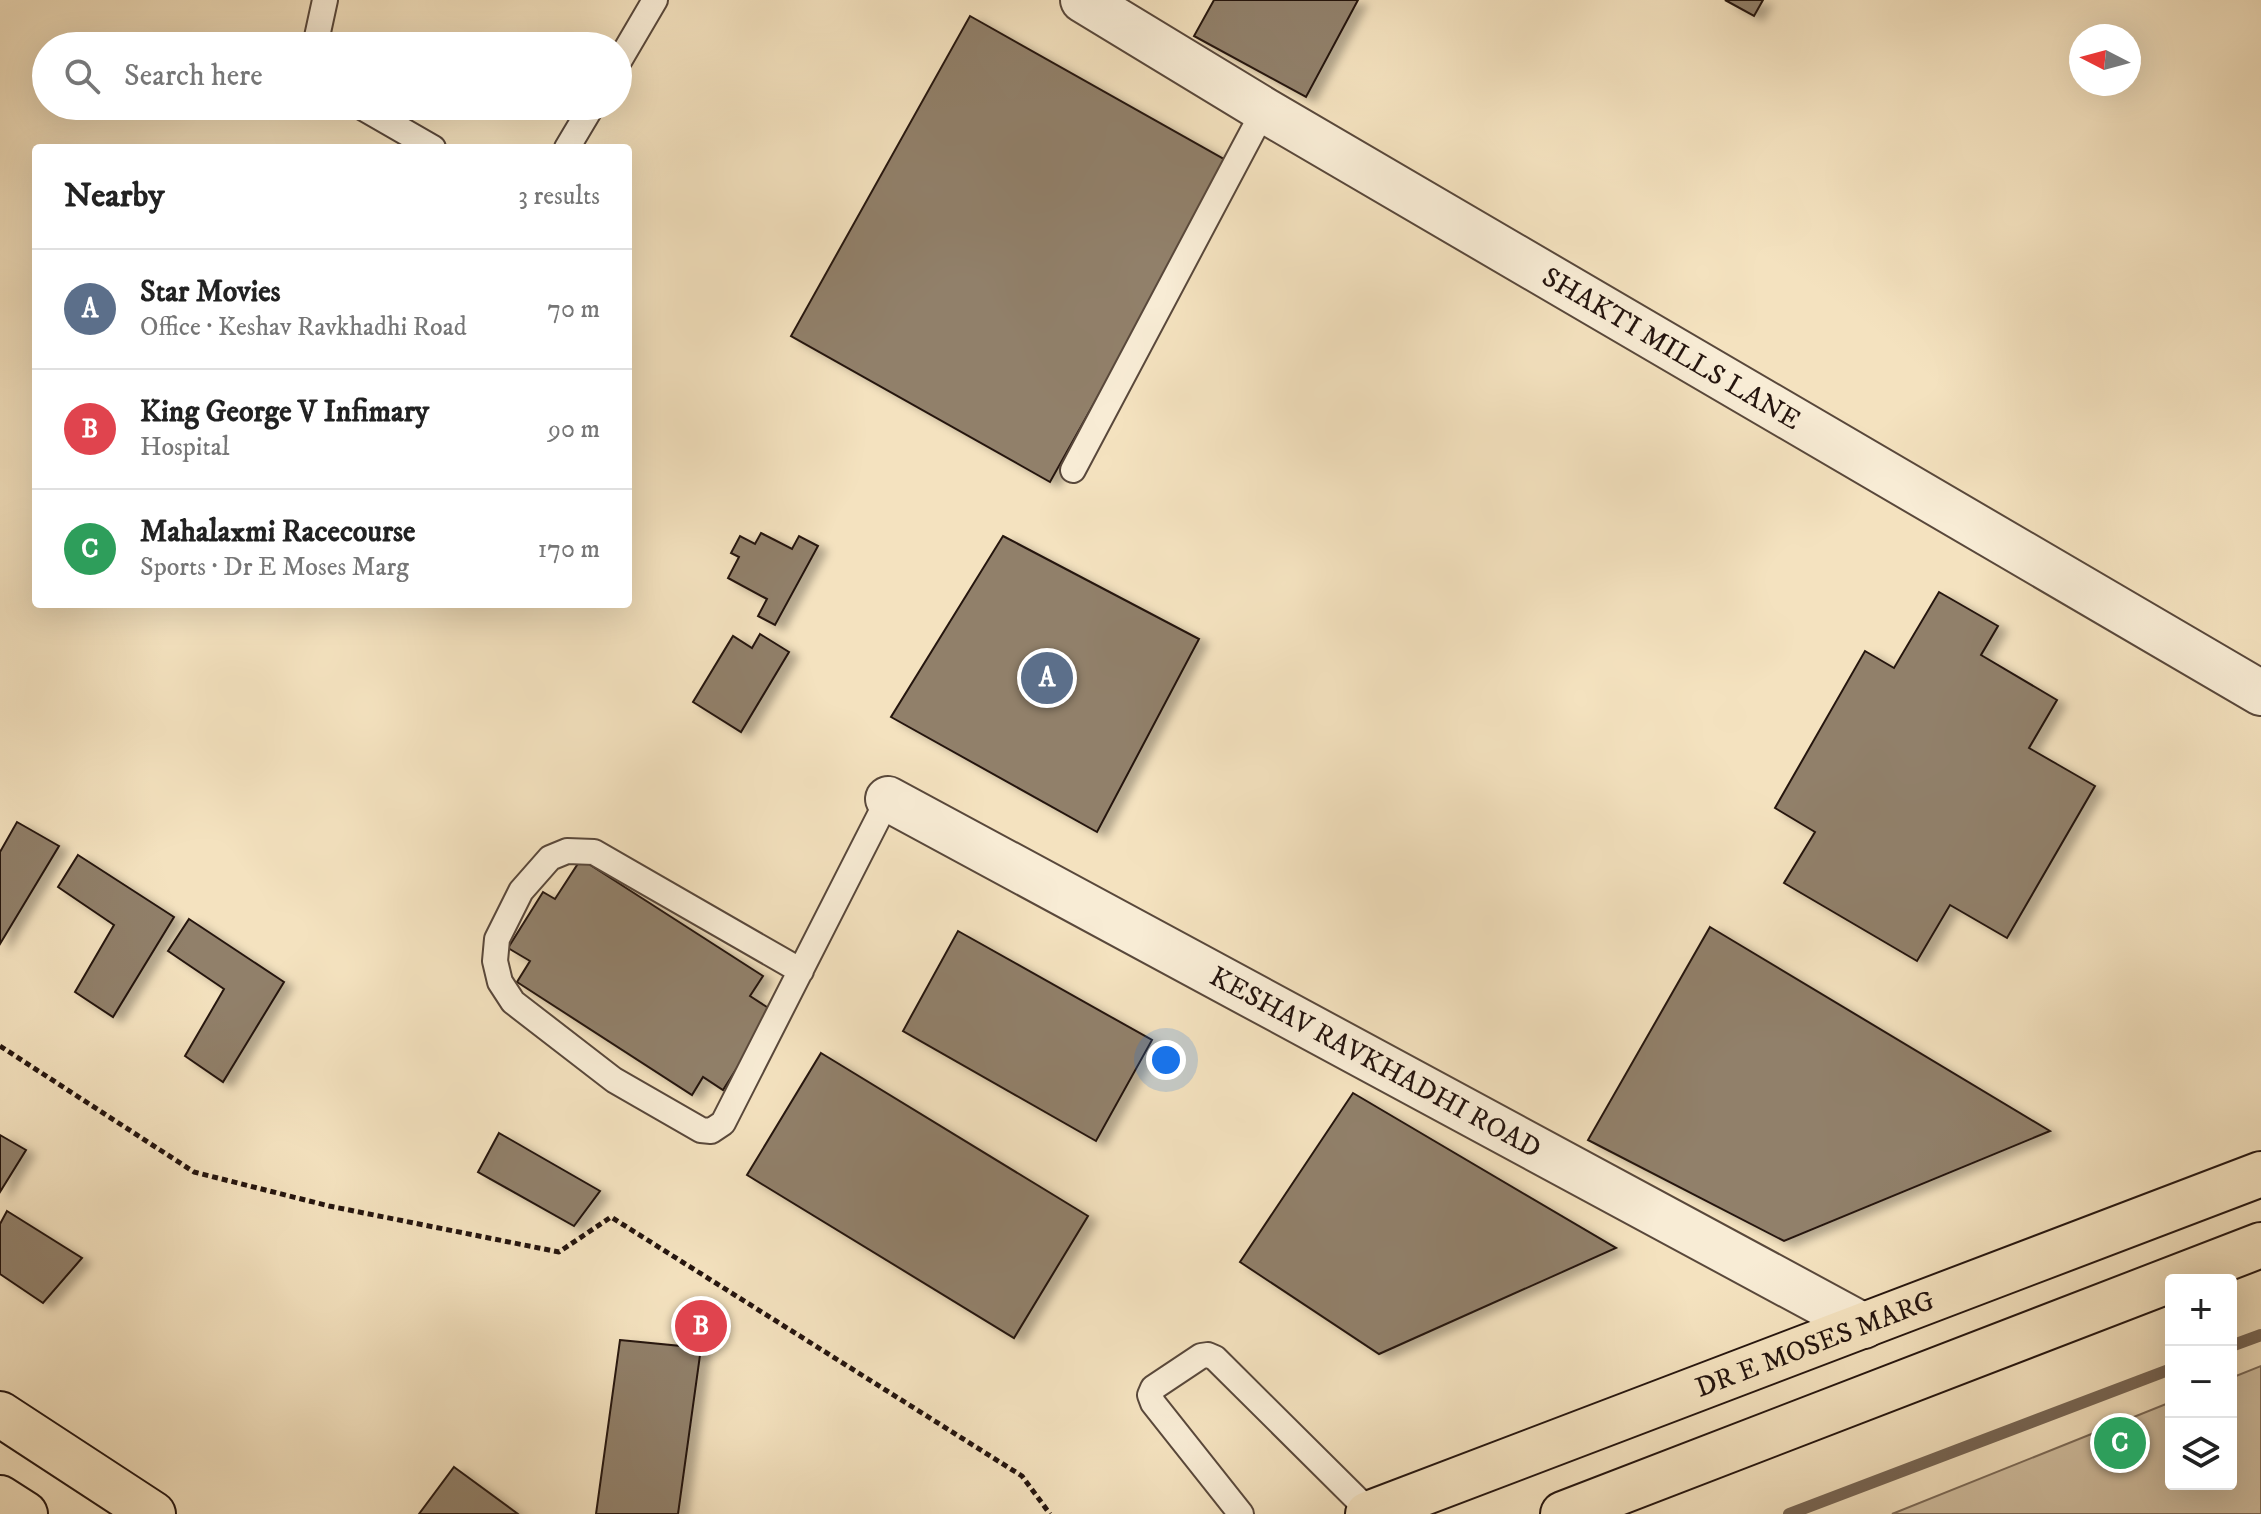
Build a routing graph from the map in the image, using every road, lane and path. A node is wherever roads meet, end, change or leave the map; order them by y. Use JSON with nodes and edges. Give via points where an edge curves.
{"nodes":[{"id":1,"x":325,"y":0,"type":"edge"},
{"id":2,"x":655,"y":0,"type":"edge"},
{"id":3,"x":1083,"y":0,"type":"edge"},
{"id":4,"x":318,"y":32,"type":"edge"},
{"id":5,"x":632,"y":39,"type":"edge"},
{"id":6,"x":1264,"y":110,"type":"junction"},
{"id":7,"x":384,"y":120,"type":"edge"},
{"id":8,"x":584,"y":120,"type":"edge"},
{"id":9,"x":426,"y":144,"type":"edge"},
{"id":10,"x":569,"y":144,"type":"edge"},
{"id":11,"x":1073,"y":470,"type":"dead end"},
{"id":12,"x":2261,"y":693,"type":"edge"},
{"id":13,"x":888,"y":799,"type":"joint"},
{"id":14,"x":801,"y":971,"type":"junction"},
{"id":15,"x":0,"y":1046,"type":"edge"},
{"id":16,"x":2261,"y":1174,"type":"edge"},
{"id":17,"x":2261,"y":1245,"type":"edge"},
{"id":18,"x":1864,"y":1326,"type":"junction"},
{"id":19,"x":0,"y":1414,"type":"edge"},
{"id":20,"x":0,"y":1498,"type":"edge"},
{"id":21,"x":25,"y":1514,"type":"edge"},
{"id":22,"x":153,"y":1514,"type":"edge"},
{"id":23,"x":1050,"y":1514,"type":"edge"},
{"id":24,"x":1241,"y":1514,"type":"edge"},
{"id":25,"x":1369,"y":1514,"type":"edge"},
{"id":26,"x":1563,"y":1514,"type":"edge"}],
"edges":[{"from":1,"to":4,"type":"lane"},
{"from":2,"to":5,"type":"lane"},
{"from":3,"to":6,"type":"street","name":"SHAKTI MILLS LANE"},
{"from":6,"to":11,"type":"lane"},
{"from":6,"to":12,"type":"street","name":"SHAKTI MILLS LANE"},
{"from":7,"to":9,"type":"lane"},
{"from":8,"to":10,"type":"lane"},
{"from":13,"to":14,"type":"lane"},
{"from":13,"to":18,"type":"street","name":"KESHAV RAVKHADHI ROAD"},
{"from":14,"to":14,"type":"lane","via":[[723,1123],[711,1131],[614,1080],[513,1002],[495,961],[497,939],[521,891],[550,858],[567,851],[594,852]]},
{"from":15,"to":23,"type":"path","via":[[194,1172],[329,1206],[559,1252],[611,1217],[1022,1476]]},
{"from":16,"to":18,"type":"main road","name":"DR E MOSES MARG"},
{"from":17,"to":26,"type":"main road"},
{"from":18,"to":25,"type":"main road","name":"DR E MOSES MARG"},
{"from":19,"to":22,"type":"main road"},
{"from":20,"to":21,"type":"main road"},
{"from":24,"to":25,"type":"lane","via":[[1150,1395],[1201,1356],[1215,1358]]}]}
